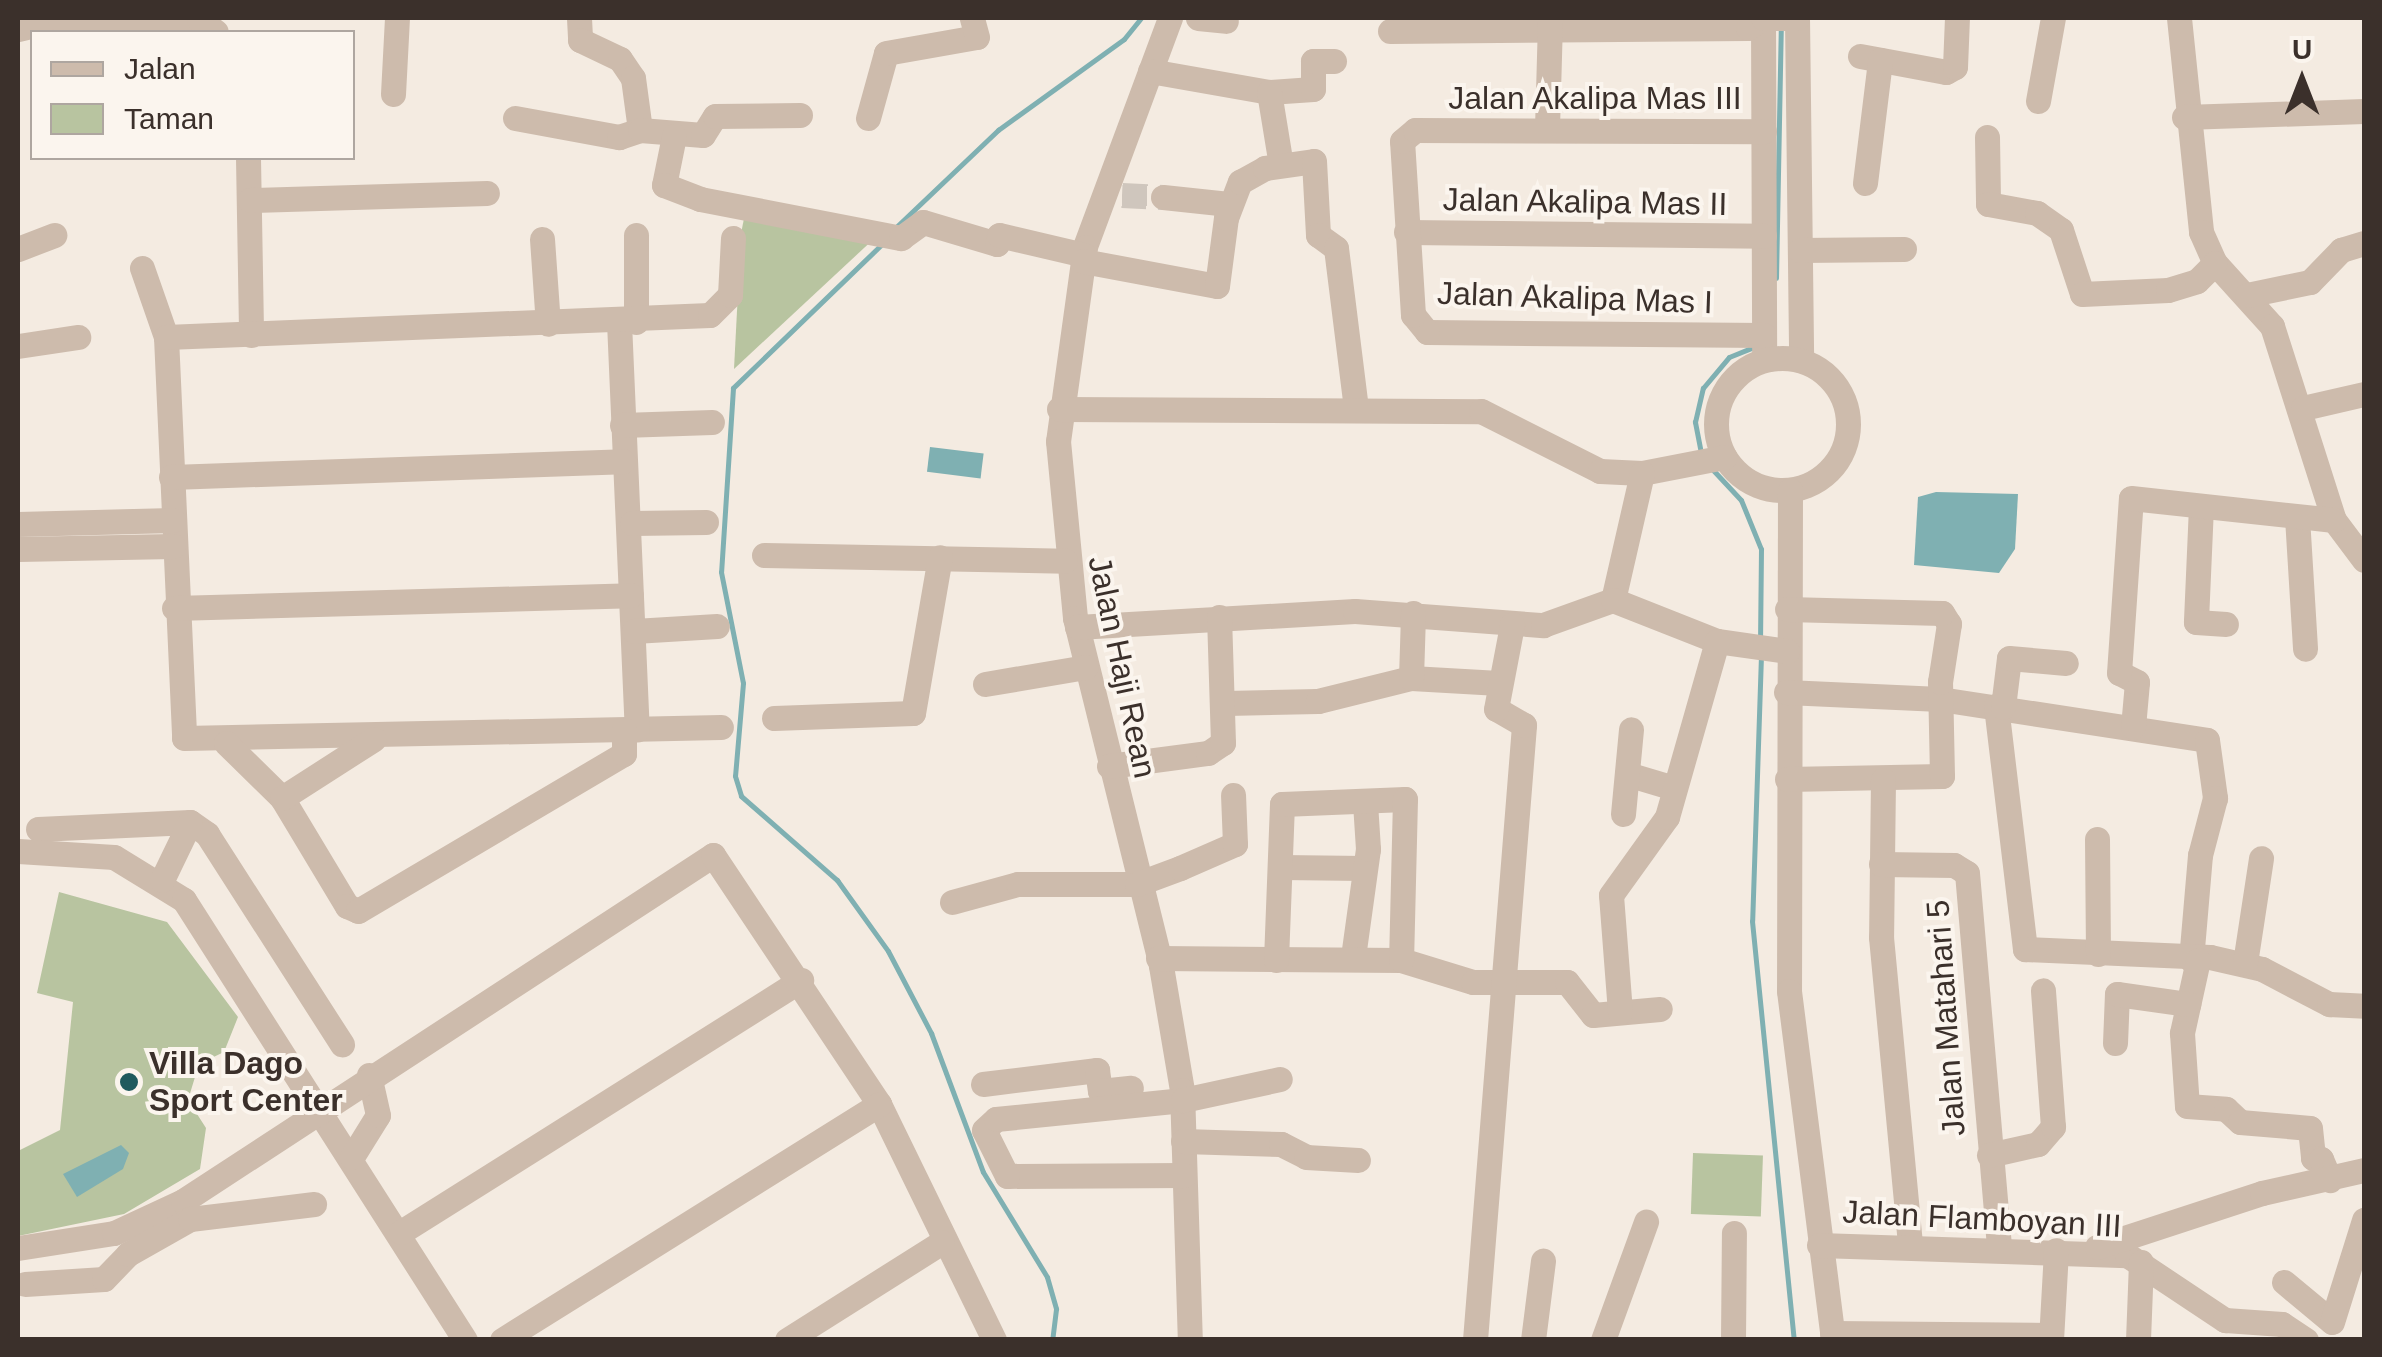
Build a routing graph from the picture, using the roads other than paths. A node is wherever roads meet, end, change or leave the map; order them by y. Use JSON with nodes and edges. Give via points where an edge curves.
{"nodes":[{"id":1,"x":60,"y":18,"type":"edge"},
{"id":2,"x":397,"y":18,"type":"edge"},
{"id":3,"x":579,"y":18,"type":"edge"},
{"id":4,"x":972,"y":18,"type":"edge"},
{"id":5,"x":1170,"y":18,"type":"edge"},
{"id":6,"x":1198,"y":18,"type":"edge"},
{"id":7,"x":1957,"y":18,"type":"edge"},
{"id":8,"x":2053,"y":18,"type":"edge"},
{"id":9,"x":2179,"y":18,"type":"edge"},
{"id":10,"x":1226,"y":21,"type":"dead end"},
{"id":11,"x":1550,"y":23,"type":"edge"},
{"id":12,"x":1797,"y":25,"type":"edge"},
{"id":13,"x":1759,"y":26,"type":"edge"},
{"id":14,"x":18,"y":29,"type":"edge"},
{"id":15,"x":213,"y":30,"type":"edge"},
{"id":16,"x":1390,"y":31,"type":"dead end"},
{"id":17,"x":1334,"y":61,"type":"dead end"},
{"id":18,"x":1150,"y":70,"type":"junction"},
{"id":19,"x":1269,"y":92,"type":"junction"},
{"id":20,"x":393,"y":94,"type":"dead end"},
{"id":21,"x":2038,"y":101,"type":"dead end"},
{"id":22,"x":2364,"y":111,"type":"edge"},
{"id":23,"x":800,"y":114,"type":"dead end"},
{"id":24,"x":2184,"y":117,"type":"junction"},
{"id":25,"x":515,"y":118,"type":"dead end"},
{"id":26,"x":868,"y":118,"type":"dead end"},
{"id":27,"x":1548,"y":128,"type":"junction"},
{"id":28,"x":640,"y":130,"type":"junction"},
{"id":29,"x":1764,"y":131,"type":"junction"},
{"id":30,"x":674,"y":136,"type":"junction"},
{"id":31,"x":1986,"y":137,"type":"dead end"},
{"id":32,"x":248,"y":160,"type":"edge"},
{"id":33,"x":1281,"y":165,"type":"junction"},
{"id":34,"x":1865,"y":183,"type":"dead end"},
{"id":35,"x":488,"y":193,"type":"dead end"},
{"id":36,"x":1162,"y":197,"type":"tunnel mouth"},
{"id":37,"x":250,"y":200,"type":"junction"},
{"id":38,"x":1229,"y":204,"type":"junction"},
{"id":39,"x":1406,"y":232,"type":"junction"},
{"id":40,"x":54,"y":235,"type":"dead end"},
{"id":41,"x":636,"y":235,"type":"dead end"},
{"id":42,"x":1764,"y":236,"type":"junction"},
{"id":43,"x":733,"y":238,"type":"dead end"},
{"id":44,"x":542,"y":239,"type":"dead end"},
{"id":45,"x":2364,"y":242,"type":"edge"},
{"id":46,"x":18,"y":249,"type":"edge"},
{"id":47,"x":1800,"y":250,"type":"junction"},
{"id":48,"x":1904,"y":250,"type":"dead end"},
{"id":49,"x":1084,"y":258,"type":"junction"},
{"id":50,"x":2215,"y":263,"type":"junction"},
{"id":51,"x":142,"y":268,"type":"dead end"},
{"id":52,"x":2247,"y":295,"type":"junction"},
{"id":53,"x":628,"y":322,"type":"junction"},
{"id":54,"x":548,"y":324,"type":"junction"},
{"id":55,"x":252,"y":335,"type":"junction"},
{"id":56,"x":78,"y":337,"type":"dead end"},
{"id":57,"x":166,"y":337,"type":"junction"},
{"id":58,"x":18,"y":346,"type":"edge"},
{"id":59,"x":1764,"y":348,"type":"junction"},
{"id":60,"x":1801,"y":360,"type":"junction"},
{"id":61,"x":2364,"y":394,"type":"edge"},
{"id":62,"x":2303,"y":408,"type":"junction"},
{"id":63,"x":1059,"y":409,"type":"junction"},
{"id":64,"x":1356,"y":409,"type":"junction"},
{"id":65,"x":712,"y":422,"type":"dead end"},
{"id":66,"x":622,"y":425,"type":"junction"},
{"id":67,"x":1714,"y":459,"type":"junction"},
{"id":68,"x":623,"y":462,"type":"junction"},
{"id":69,"x":1642,"y":473,"type":"junction"},
{"id":70,"x":171,"y":478,"type":"junction"},
{"id":71,"x":1790,"y":490,"type":"junction"},
{"id":72,"x":2201,"y":506,"type":"junction"},
{"id":73,"x":2298,"y":517,"type":"junction"},
{"id":74,"x":2334,"y":520,"type":"junction"},
{"id":75,"x":706,"y":522,"type":"dead end"},
{"id":76,"x":632,"y":523,"type":"junction"},
{"id":77,"x":18,"y":524,"type":"edge"},
{"id":78,"x":173,"y":533,"type":"junction"},
{"id":79,"x":18,"y":549,"type":"edge"},
{"id":80,"x":764,"y":555,"type":"dead end"},
{"id":81,"x":940,"y":556,"type":"junction"},
{"id":82,"x":2364,"y":560,"type":"edge"},
{"id":83,"x":1064,"y":561,"type":"junction"},
{"id":84,"x":632,"y":595,"type":"junction"},
{"id":85,"x":1613,"y":600,"type":"junction"},
{"id":86,"x":174,"y":608,"type":"junction"},
{"id":87,"x":1787,"y":609,"type":"junction"},
{"id":88,"x":1413,"y":613,"type":"junction"},
{"id":89,"x":1219,"y":616,"type":"junction"},
{"id":90,"x":2226,"y":624,"type":"dead end"},
{"id":91,"x":1512,"y":625,"type":"junction"},
{"id":92,"x":717,"y":626,"type":"dead end"},
{"id":93,"x":1077,"y":627,"type":"junction"},
{"id":94,"x":634,"y":631,"type":"junction"},
{"id":95,"x":1717,"y":641,"type":"junction"},
{"id":96,"x":2305,"y":649,"type":"dead end"},
{"id":97,"x":1768,"y":650,"type":"junction"},
{"id":98,"x":2066,"y":663,"type":"dead end"},
{"id":99,"x":1086,"y":667,"type":"junction"},
{"id":100,"x":1411,"y":678,"type":"junction"},
{"id":101,"x":1498,"y":683,"type":"junction"},
{"id":102,"x":985,"y":684,"type":"dead end"},
{"id":103,"x":1786,"y":692,"type":"junction"},
{"id":104,"x":1940,"y":699,"type":"junction"},
{"id":105,"x":1226,"y":702,"type":"junction"},
{"id":106,"x":2000,"y":707,"type":"junction"},
{"id":107,"x":774,"y":718,"type":"dead end"},
{"id":108,"x":721,"y":727,"type":"dead end"},
{"id":109,"x":2133,"y":727,"type":"junction"},
{"id":110,"x":1631,"y":729,"type":"dead end"},
{"id":111,"x":630,"y":730,"type":"junction"},
{"id":112,"x":377,"y":736,"type":"junction"},
{"id":113,"x":226,"y":743,"type":"junction"},
{"id":114,"x":1110,"y":766,"type":"junction"},
{"id":115,"x":1627,"y":774,"type":"junction"},
{"id":116,"x":1787,"y":779,"type":"junction"},
{"id":117,"x":1883,"y":780,"type":"junction"},
{"id":118,"x":1674,"y":788,"type":"junction"},
{"id":119,"x":1233,"y":795,"type":"dead end"},
{"id":120,"x":282,"y":798,"type":"junction"},
{"id":121,"x":1364,"y":803,"type":"junction"},
{"id":122,"x":1623,"y":814,"type":"dead end"},
{"id":123,"x":190,"y":822,"type":"junction"},
{"id":124,"x":38,"y":829,"type":"dead end"},
{"id":125,"x":2097,"y":838,"type":"dead end"},
{"id":126,"x":18,"y":851,"type":"edge"},
{"id":127,"x":2260,"y":858,"type":"dead end"},
{"id":128,"x":1881,"y":864,"type":"junction"},
{"id":129,"x":1281,"y":866,"type":"junction"},
{"id":130,"x":1364,"y":868,"type":"junction"},
{"id":131,"x":162,"y":880,"type":"junction"},
{"id":132,"x":1137,"y":884,"type":"junction"},
{"id":133,"x":952,"y":902,"type":"dead end"},
{"id":134,"x":2098,"y":954,"type":"junction"},
{"id":135,"x":1353,"y":956,"type":"junction"},
{"id":136,"x":1158,"y":958,"type":"junction"},
{"id":137,"x":1276,"y":960,"type":"junction"},
{"id":138,"x":1401,"y":960,"type":"junction"},
{"id":139,"x":2195,"y":960,"type":"junction"},
{"id":140,"x":2245,"y":963,"type":"junction"},
{"id":141,"x":801,"y":980,"type":"junction"},
{"id":142,"x":1503,"y":982,"type":"junction"},
{"id":143,"x":2043,"y":990,"type":"dead end"},
{"id":144,"x":2188,"y":1004,"type":"junction"},
{"id":145,"x":2364,"y":1006,"type":"edge"},
{"id":146,"x":1660,"y":1009,"type":"dead end"},
{"id":147,"x":1620,"y":1012,"type":"junction"},
{"id":148,"x":2115,"y":1043,"type":"dead end"},
{"id":149,"x":342,"y":1044,"type":"dead end"},
{"id":150,"x":369,"y":1075,"type":"junction"},
{"id":151,"x":1280,"y":1079,"type":"dead end"},
{"id":152,"x":983,"y":1084,"type":"dead end"},
{"id":153,"x":1182,"y":1092,"type":"junction"},
{"id":154,"x":879,"y":1104,"type":"junction"},
{"id":155,"x":322,"y":1110,"type":"junction"},
{"id":156,"x":1184,"y":1141,"type":"junction"},
{"id":157,"x":1989,"y":1155,"type":"junction"},
{"id":158,"x":352,"y":1157,"type":"junction"},
{"id":159,"x":1358,"y":1160,"type":"dead end"},
{"id":160,"x":2364,"y":1170,"type":"edge"},
{"id":161,"x":1184,"y":1175,"type":"junction"},
{"id":162,"x":2330,"y":1180,"type":"junction"},
{"id":163,"x":314,"y":1204,"type":"dead end"},
{"id":164,"x":187,"y":1210,"type":"junction"},
{"id":165,"x":2364,"y":1220,"type":"edge"},
{"id":166,"x":1646,"y":1222,"type":"dead end"},
{"id":167,"x":400,"y":1232,"type":"junction"},
{"id":168,"x":1734,"y":1233,"type":"dead end"},
{"id":169,"x":942,"y":1242,"type":"junction"},
{"id":170,"x":1819,"y":1244,"type":"junction"},
{"id":171,"x":1910,"y":1244,"type":"junction"},
{"id":172,"x":1999,"y":1247,"type":"junction"},
{"id":173,"x":18,"y":1248,"type":"edge"},
{"id":174,"x":2056,"y":1250,"type":"junction"},
{"id":175,"x":2092,"y":1252,"type":"junction"},
{"id":176,"x":1542,"y":1261,"type":"dead end"},
{"id":177,"x":2142,"y":1262,"type":"junction"},
{"id":178,"x":2284,"y":1282,"type":"dead end"},
{"id":179,"x":26,"y":1284,"type":"dead end"},
{"id":180,"x":2225,"y":1330,"type":"edge"},
{"id":181,"x":455,"y":1334,"type":"edge"},
{"id":182,"x":1832,"y":1336,"type":"edge"},
{"id":183,"x":2051,"y":1338,"type":"edge"},
{"id":184,"x":502,"y":1340,"type":"edge"},
{"id":185,"x":787,"y":1340,"type":"edge"},
{"id":186,"x":994,"y":1340,"type":"edge"},
{"id":187,"x":1190,"y":1340,"type":"edge"},
{"id":188,"x":1475,"y":1340,"type":"edge"},
{"id":189,"x":1533,"y":1340,"type":"edge"},
{"id":190,"x":1603,"y":1340,"type":"edge"},
{"id":191,"x":1733,"y":1340,"type":"edge"},
{"id":192,"x":2138,"y":1340,"type":"edge"},
{"id":193,"x":2306,"y":1340,"type":"edge"}],
"edges":[{"from":1,"to":14,"type":"street"},
{"from":1,"to":15,"type":"street","via":[[199,19]]},
{"from":2,"to":20,"type":"street"},
{"from":3,"to":28,"type":"street","via":[[580,40],[620,59],[633,78]]},
{"from":4,"to":26,"type":"street","via":[[977,37],[886,53]]},
{"from":5,"to":18,"type":"street","name":"Jalan Haji Rean"},
{"from":6,"to":10,"type":"street"},
{"from":7,"to":34,"type":"street","via":[[1955,67],[1870,58]]},
{"from":8,"to":21,"type":"street"},
{"from":9,"to":24,"type":"street"},
{"from":11,"to":13,"type":"street"},
{"from":11,"to":16,"type":"street"},
{"from":11,"to":27,"type":"street"},
{"from":12,"to":13,"type":"street"},
{"from":12,"to":47,"type":"street"},
{"from":13,"to":29,"type":"street"},
{"from":17,"to":19,"type":"street","via":[[1313,61],[1312,89]]},
{"from":18,"to":19,"type":"street"},
{"from":18,"to":49,"type":"street","name":"Jalan Haji Rean"},
{"from":19,"to":33,"type":"street"},
{"from":22,"to":24,"type":"street"},
{"from":23,"to":30,"type":"street","via":[[715,116],[703,136]]},
{"from":24,"to":50,"type":"street","via":[[2196,214]]},
{"from":25,"to":28,"type":"street","via":[[619,136]]},
{"from":27,"to":29,"type":"street","name":"Jalan Akalipa Mas III"},
{"from":27,"to":39,"type":"street","name":"Jalan Akalipa Mas III","via":[[1407,134]]},
{"from":28,"to":30,"type":"street"},
{"from":29,"to":42,"type":"street"},
{"from":30,"to":49,"type":"street","via":[[667,188],[892,235],[923,222],[997,244],[999,235]]},
{"from":31,"to":50,"type":"street","via":[[1988,204],[2037,213],[2062,230],[2082,294],[2168,290],[2197,281]]},
{"from":32,"to":37,"type":"street"},
{"from":33,"to":38,"type":"street","via":[[1240,182]]},
{"from":33,"to":64,"type":"street","via":[[1314,161],[1318,235],[1336,248]]},
{"from":35,"to":37,"type":"street"},
{"from":36,"to":38,"type":"street"},
{"from":37,"to":55,"type":"street"},
{"from":38,"to":49,"type":"street","via":[[1217,286]]},
{"from":39,"to":42,"type":"street","name":"Jalan Akalipa Mas II"},
{"from":39,"to":59,"type":"street","name":"Jalan Akalipa Mas I","via":[[1412,316],[1427,332]]},
{"from":40,"to":46,"type":"street"},
{"from":41,"to":53,"type":"street"},
{"from":42,"to":59,"type":"street"},
{"from":43,"to":53,"type":"street","via":[[730,295],[718,312]]},
{"from":44,"to":54,"type":"street"},
{"from":45,"to":52,"type":"street","via":[[2341,250],[2310,282]]},
{"from":47,"to":48,"type":"street"},
{"from":47,"to":60,"type":"street"},
{"from":49,"to":63,"type":"street","name":"Jalan Haji Rean"},
{"from":50,"to":52,"type":"street"},
{"from":51,"to":57,"type":"street"},
{"from":52,"to":62,"type":"street","via":[[2272,326]]},
{"from":53,"to":54,"type":"street"},
{"from":53,"to":66,"type":"street"},
{"from":54,"to":55,"type":"street"},
{"from":55,"to":57,"type":"street"},
{"from":56,"to":58,"type":"street"},
{"from":57,"to":70,"type":"street"},
{"from":59,"to":60,"type":"street"},
{"from":59,"to":67,"type":"street","via":[[1726,388]]},
{"from":60,"to":71,"type":"street","via":[[1841,391],[1848,429],[1835,465]]},
{"from":61,"to":62,"type":"street"},
{"from":62,"to":74,"type":"street"},
{"from":63,"to":64,"type":"street"},
{"from":63,"to":83,"type":"street","name":"Jalan Haji Rean"},
{"from":64,"to":69,"type":"street","via":[[1481,410],[1590,469]]},
{"from":65,"to":66,"type":"street"},
{"from":66,"to":68,"type":"street"},
{"from":67,"to":69,"type":"street"},
{"from":67,"to":71,"type":"street","via":[[1753,482]]},
{"from":68,"to":70,"type":"street"},
{"from":68,"to":76,"type":"street"},
{"from":69,"to":85,"type":"street"},
{"from":70,"to":78,"type":"street"},
{"from":71,"to":87,"type":"street"},
{"from":72,"to":73,"type":"street"},
{"from":72,"to":90,"type":"street","via":[[2196,622]]},
{"from":72,"to":109,"type":"street","via":[[2130,498],[2119,673],[2137,682]]},
{"from":73,"to":74,"type":"street"},
{"from":73,"to":96,"type":"street"},
{"from":74,"to":82,"type":"street"},
{"from":75,"to":76,"type":"street"},
{"from":76,"to":84,"type":"street"},
{"from":77,"to":78,"type":"street"},
{"from":78,"to":79,"type":"street"},
{"from":78,"to":86,"type":"street"},
{"from":80,"to":81,"type":"street"},
{"from":81,"to":83,"type":"street"},
{"from":81,"to":107,"type":"street","via":[[913,714]]},
{"from":83,"to":93,"type":"street","name":"Jalan Haji Rean"},
{"from":84,"to":86,"type":"street"},
{"from":84,"to":94,"type":"street"},
{"from":85,"to":91,"type":"street","via":[[1568,619]]},
{"from":85,"to":95,"type":"street"},
{"from":86,"to":113,"type":"street","via":[[181,732],[192,743]]},
{"from":87,"to":97,"type":"street"},
{"from":87,"to":104,"type":"street","via":[[1942,613],[1948,624]]},
{"from":88,"to":89,"type":"street"},
{"from":88,"to":91,"type":"street"},
{"from":88,"to":100,"type":"street"},
{"from":89,"to":93,"type":"street"},
{"from":89,"to":105,"type":"street"},
{"from":91,"to":101,"type":"street"},
{"from":92,"to":94,"type":"street"},
{"from":93,"to":99,"type":"street","name":"Jalan Haji Rean"},
{"from":94,"to":111,"type":"street"},
{"from":95,"to":97,"type":"street"},
{"from":95,"to":118,"type":"street"},
{"from":97,"to":103,"type":"street"},
{"from":98,"to":106,"type":"street","via":[[2010,658]]},
{"from":99,"to":102,"type":"street"},
{"from":99,"to":114,"type":"street","name":"Jalan Haji Rean"},
{"from":100,"to":101,"type":"street"},
{"from":100,"to":105,"type":"street","via":[[1318,701]]},
{"from":101,"to":142,"type":"street","via":[[1497,714],[1524,725]]},
{"from":103,"to":104,"type":"street"},
{"from":103,"to":116,"type":"street"},
{"from":104,"to":106,"type":"street"},
{"from":104,"to":117,"type":"street","via":[[1942,776]]},
{"from":105,"to":114,"type":"street","via":[[1223,743],[1215,750]]},
{"from":106,"to":109,"type":"street"},
{"from":106,"to":134,"type":"street","via":[[2020,940],[2035,954]]},
{"from":108,"to":111,"type":"street"},
{"from":109,"to":139,"type":"street","via":[[2211,747],[2215,798],[2200,855]]},
{"from":110,"to":115,"type":"street"},
{"from":111,"to":112,"type":"street"},
{"from":111,"to":120,"type":"street","via":[[624,754],[368,910],[348,906]]},
{"from":112,"to":113,"type":"street"},
{"from":112,"to":120,"type":"street"},
{"from":113,"to":120,"type":"street"},
{"from":114,"to":132,"type":"street","name":"Jalan Haji Rean"},
{"from":115,"to":118,"type":"street"},
{"from":115,"to":122,"type":"street"},
{"from":116,"to":117,"type":"street"},
{"from":116,"to":170,"type":"street","via":[[1790,991]]},
{"from":117,"to":128,"type":"street"},
{"from":118,"to":147,"type":"street","via":[[1652,847],[1611,895]]},
{"from":119,"to":132,"type":"street","via":[[1232,848]]},
{"from":121,"to":129,"type":"street","via":[[1282,804]]},
{"from":121,"to":130,"type":"street"},
{"from":121,"to":138,"type":"street","via":[[1408,800]]},
{"from":123,"to":124,"type":"street"},
{"from":123,"to":131,"type":"street"},
{"from":123,"to":149,"type":"street","via":[[207,834]]},
{"from":125,"to":134,"type":"street"},
{"from":126,"to":131,"type":"street","via":[[114,857]]},
{"from":127,"to":140,"type":"street"},
{"from":128,"to":157,"type":"street","name":"Jalan Matahari 5","via":[[1954,864],[1967,873]]},
{"from":128,"to":171,"type":"street"},
{"from":129,"to":130,"type":"street"},
{"from":129,"to":137,"type":"street"},
{"from":130,"to":135,"type":"street"},
{"from":131,"to":155,"type":"street","via":[[204,922]]},
{"from":132,"to":133,"type":"street","via":[[1018,884]]},
{"from":132,"to":136,"type":"street","name":"Jalan Haji Rean"},
{"from":134,"to":139,"type":"street"},
{"from":135,"to":137,"type":"street"},
{"from":135,"to":138,"type":"street"},
{"from":136,"to":137,"type":"street"},
{"from":136,"to":153,"type":"street","name":"Jalan Haji Rean"},
{"from":138,"to":142,"type":"street","via":[[1474,982]]},
{"from":139,"to":140,"type":"street"},
{"from":139,"to":144,"type":"street"},
{"from":140,"to":145,"type":"street","via":[[2312,998]]},
{"from":141,"to":150,"type":"street","via":[[713,856]]},
{"from":141,"to":154,"type":"street"},
{"from":141,"to":167,"type":"street"},
{"from":142,"to":147,"type":"street","via":[[1567,982],[1593,1015]]},
{"from":142,"to":188,"type":"street"},
{"from":143,"to":157,"type":"street","via":[[2053,1127],[2038,1144]]},
{"from":144,"to":148,"type":"street","via":[[2117,994]]},
{"from":144,"to":162,"type":"street","via":[[2187,1106],[2226,1109],[2240,1122],[2310,1128],[2312,1158],[2321,1159]]},
{"from":146,"to":147,"type":"street"},
{"from":150,"to":155,"type":"street"},
{"from":150,"to":158,"type":"street","via":[[378,1116]]},
{"from":151,"to":153,"type":"street"},
{"from":152,"to":153,"type":"street","via":[[1096,1070],[1100,1091]]},
{"from":153,"to":156,"type":"street","name":"Jalan Haji Rean"},
{"from":153,"to":161,"type":"street","via":[[996,1118],[984,1130],[1008,1176]]},
{"from":154,"to":169,"type":"street"},
{"from":154,"to":184,"type":"street"},
{"from":155,"to":158,"type":"street"},
{"from":155,"to":164,"type":"street"},
{"from":156,"to":159,"type":"street","via":[[1281,1144],[1306,1156]]},
{"from":156,"to":161,"type":"street","name":"Jalan Haji Rean"},
{"from":157,"to":172,"type":"street","name":"Jalan Matahari 5"},
{"from":158,"to":167,"type":"street"},
{"from":160,"to":162,"type":"street"},
{"from":161,"to":187,"type":"street","name":"Jalan Haji Rean"},
{"from":162,"to":175,"type":"street","via":[[2233,1202]]},
{"from":163,"to":164,"type":"street"},
{"from":164,"to":173,"type":"street","via":[[114,1234]]},
{"from":164,"to":179,"type":"street","via":[[104,1279]]},
{"from":165,"to":178,"type":"street","via":[[2332,1322]]},
{"from":166,"to":190,"type":"street"},
{"from":167,"to":181,"type":"street"},
{"from":168,"to":191,"type":"street"},
{"from":169,"to":185,"type":"street"},
{"from":169,"to":186,"type":"street"},
{"from":170,"to":171,"type":"street","name":"Jalan Flamboyan III"},
{"from":170,"to":182,"type":"street"},
{"from":171,"to":172,"type":"street","name":"Jalan Flamboyan III"},
{"from":172,"to":174,"type":"street","name":"Jalan Flamboyan III"},
{"from":174,"to":175,"type":"street","name":"Jalan Flamboyan III"},
{"from":174,"to":183,"type":"street"},
{"from":175,"to":177,"type":"street","name":"Jalan Flamboyan III"},
{"from":176,"to":189,"type":"street"},
{"from":177,"to":180,"type":"street"},
{"from":177,"to":192,"type":"street"},
{"from":180,"to":193,"type":"street","via":[[2282,1324]]},
{"from":182,"to":183,"type":"street"}]}
